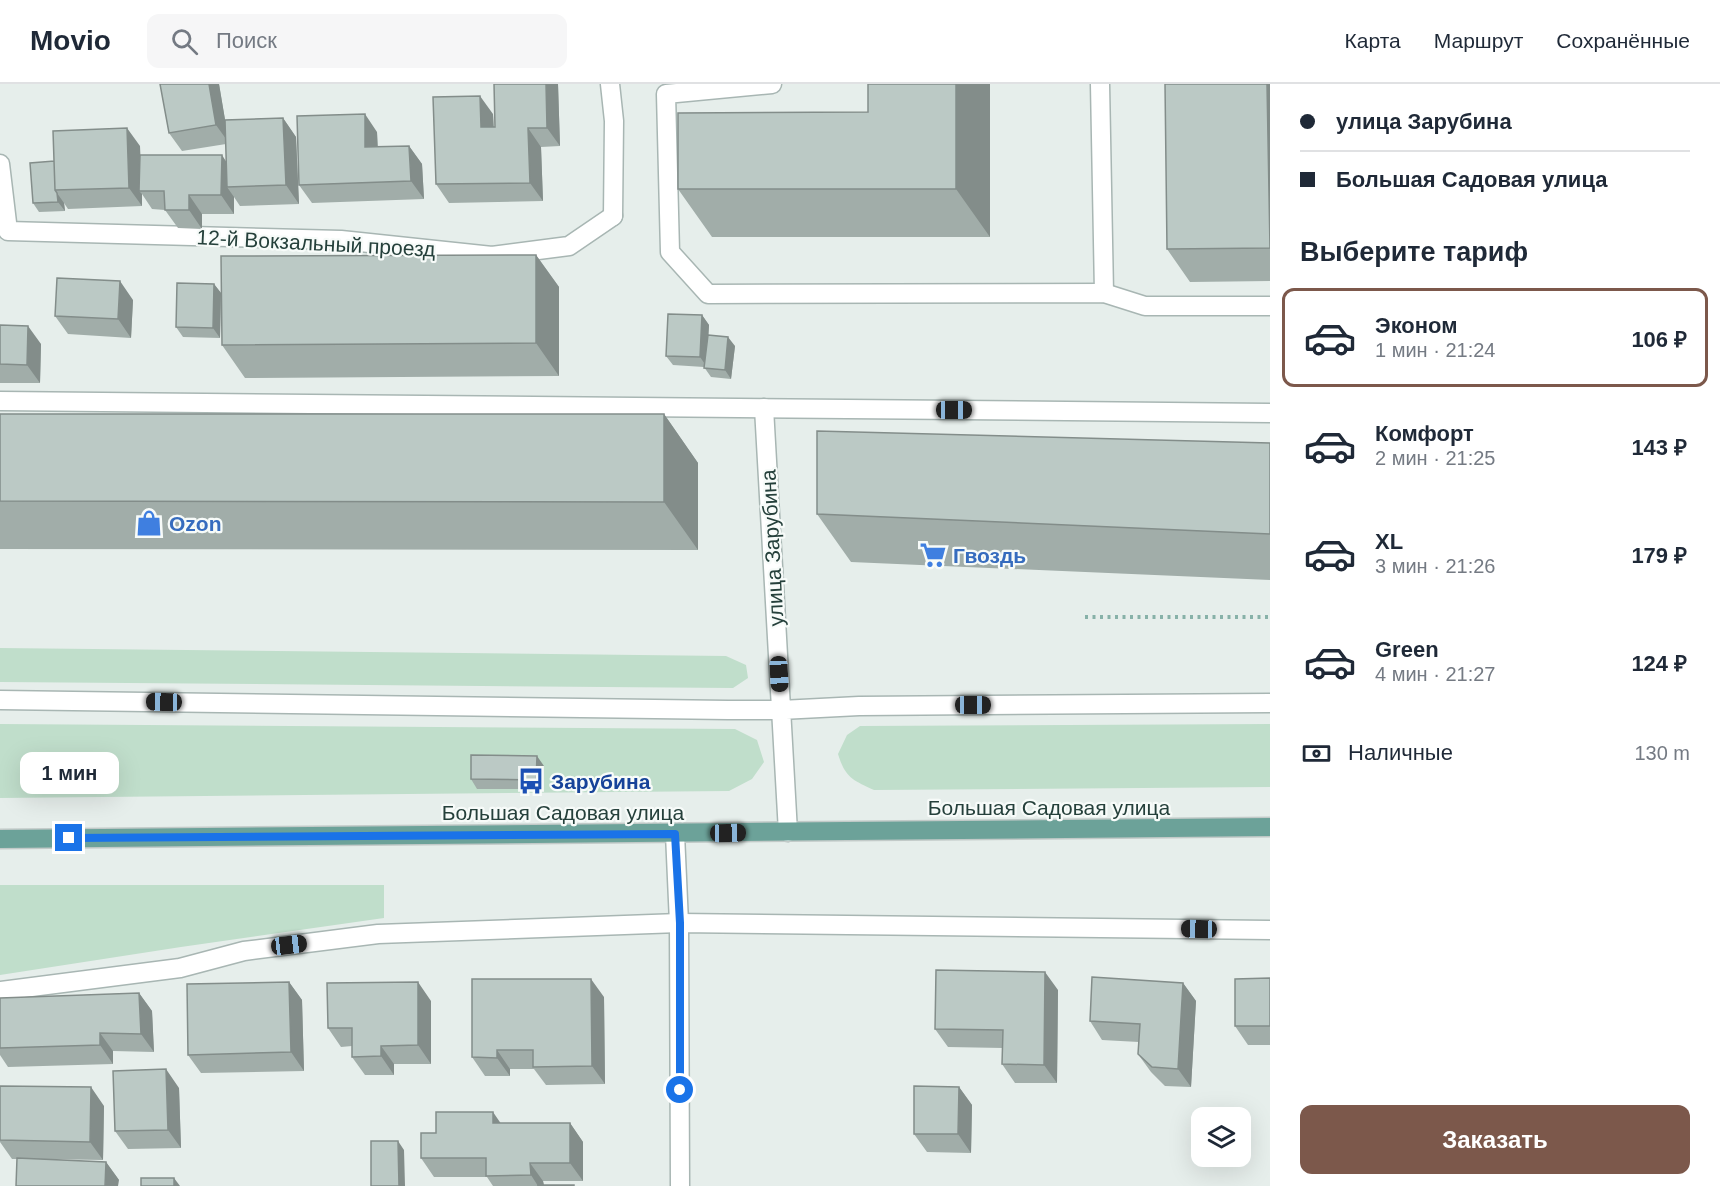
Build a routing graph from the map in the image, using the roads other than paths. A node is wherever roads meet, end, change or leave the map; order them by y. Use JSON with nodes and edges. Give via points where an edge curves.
{"nodes":[{"id":1,"x":610,"y":84,"type":"edge"},
{"id":2,"x":772,"y":84,"type":"edge"},
{"id":3,"x":1100,"y":84,"type":"edge"},
{"id":4,"x":0,"y":164,"type":"edge"},
{"id":5,"x":1104,"y":293,"type":"junction"},
{"id":6,"x":1270,"y":306,"type":"edge"},
{"id":7,"x":0,"y":401,"type":"edge"},
{"id":8,"x":764,"y":408,"type":"junction"},
{"id":9,"x":1270,"y":413,"type":"edge"},
{"id":10,"x":0,"y":700,"type":"edge"},
{"id":11,"x":1270,"y":703,"type":"edge"},
{"id":12,"x":781,"y":710,"type":"junction"},
{"id":13,"x":1270,"y":827,"type":"edge"},
{"id":14,"x":788,"y":832,"type":"junction"},
{"id":15,"x":675,"y":834,"type":"junction"},
{"id":16,"x":0,"y":839,"type":"edge"},
{"id":17,"x":680,"y":923,"type":"junction"},
{"id":18,"x":1270,"y":930,"type":"edge"},
{"id":19,"x":0,"y":991,"type":"edge"},
{"id":20,"x":680,"y":1186,"type":"edge"}],
"edges":[{"from":1,"to":4,"type":"street","name":"12-й Вокзальный проезд","via":[[614,121],[613,216],[568,246],[492,256],[341,240],[8,231]]},
{"from":2,"to":5,"type":"street","via":[[666,94],[670,252],[708,294]]},
{"from":3,"to":5,"type":"street"},
{"from":5,"to":6,"type":"street","via":[[1145,306]]},
{"from":7,"to":8,"type":"street"},
{"from":8,"to":9,"type":"street"},
{"from":8,"to":12,"type":"street","name":"улица Зарубина"},
{"from":10,"to":12,"type":"street"},
{"from":11,"to":12,"type":"street"},
{"from":12,"to":14,"type":"street","name":"улица Зарубина"},
{"from":13,"to":14,"type":"main road","name":"Большая Садовая улица"},
{"from":14,"to":15,"type":"main road","name":"Большая Садовая улица"},
{"from":15,"to":16,"type":"main road","name":"Большая Садовая улица"},
{"from":15,"to":17,"type":"street"},
{"from":17,"to":18,"type":"street"},
{"from":17,"to":19,"type":"street","via":[[378,934],[244,951],[180,968]]},
{"from":17,"to":20,"type":"street"}]}
